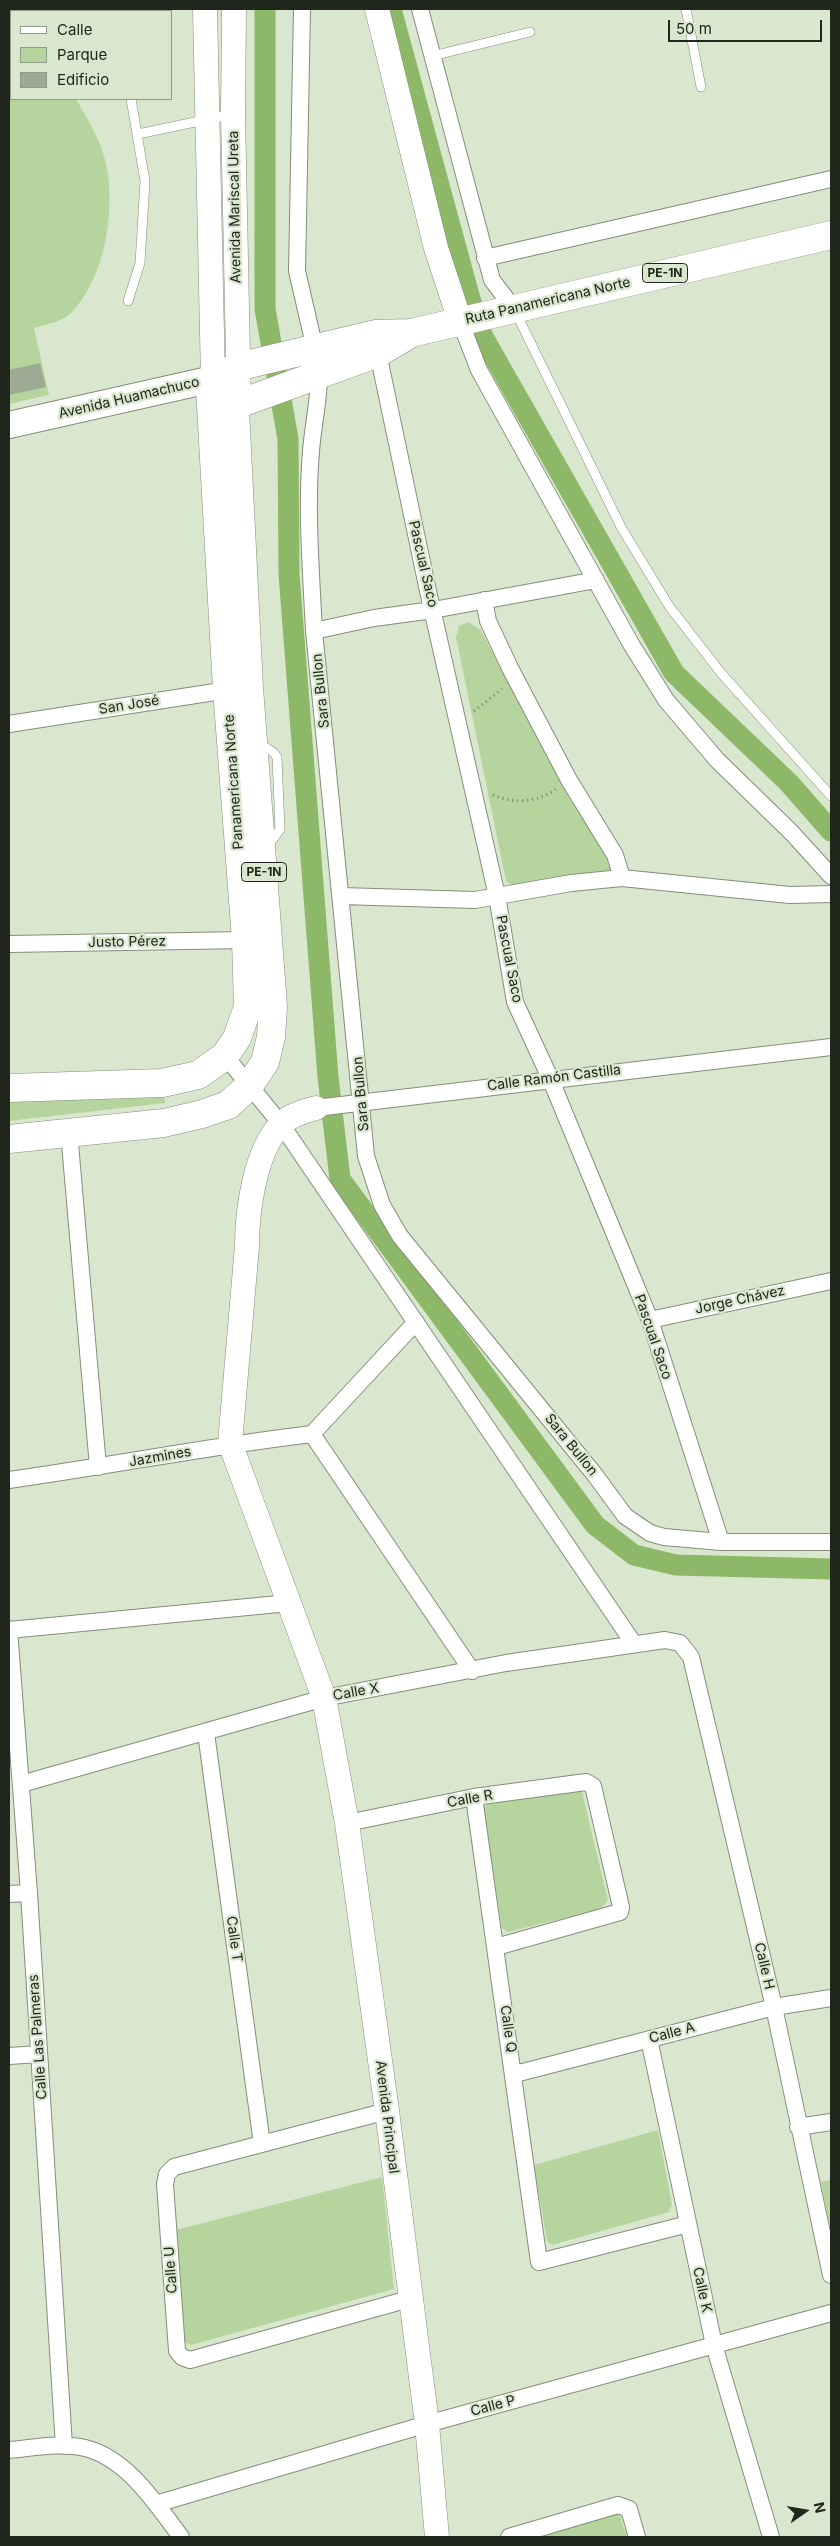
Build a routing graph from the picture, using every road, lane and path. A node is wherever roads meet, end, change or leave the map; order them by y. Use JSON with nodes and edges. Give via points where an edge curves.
{"nodes":[{"id":1,"x":205,"y":9,"type":"edge"},
{"id":2,"x":234,"y":9,"type":"edge"},
{"id":3,"x":302,"y":9,"type":"edge"},
{"id":4,"x":377,"y":9,"type":"edge"},
{"id":5,"x":420,"y":9,"type":"edge"},
{"id":6,"x":686,"y":9,"type":"edge"},
{"id":7,"x":530,"y":32,"type":"dead end"},
{"id":8,"x":432,"y":56,"type":"junction"},
{"id":9,"x":701,"y":88,"type":"dead end"},
{"id":10,"x":131,"y":100,"type":"edge"},
{"id":11,"x":233,"y":114,"type":"junction"},
{"id":12,"x":206,"y":119,"type":"junction"},
{"id":13,"x":138,"y":134,"type":"junction"},
{"id":14,"x":831,"y":179,"type":"edge"},
{"id":15,"x":831,"y":235,"type":"edge"},
{"id":16,"x":486,"y":258,"type":"junction"},
{"id":17,"x":128,"y":301,"type":"dead end"},
{"id":18,"x":507,"y":310,"type":"junction"},
{"id":19,"x":465,"y":320,"type":"junction"},
{"id":20,"x":411,"y":334,"type":"junction"},
{"id":21,"x":303,"y":351,"type":"junction"},
{"id":22,"x":378,"y":353,"type":"junction"},
{"id":23,"x":243,"y":365,"type":"junction"},
{"id":24,"x":213,"y":378,"type":"junction"},
{"id":25,"x":310,"y":379,"type":"junction"},
{"id":26,"x":245,"y":401,"type":"junction"},
{"id":27,"x":9,"y":425,"type":"edge"},
{"id":28,"x":596,"y":580,"type":"junction"},
{"id":29,"x":484,"y":600,"type":"junction"},
{"id":30,"x":433,"y":610,"type":"junction"},
{"id":31,"x":314,"y":631,"type":"junction"},
{"id":32,"x":506,"y":687,"type":"dead end"},
{"id":33,"x":238,"y":689,"type":"junction"},
{"id":34,"x":470,"y":704,"type":"dead end"},
{"id":35,"x":9,"y":724,"type":"edge"},
{"id":36,"x":560,"y":786,"type":"dead end"},
{"id":37,"x":831,"y":796,"type":"edge"},
{"id":38,"x":492,"y":803,"type":"dead end"},
{"id":39,"x":831,"y":876,"type":"edge"},
{"id":40,"x":622,"y":878,"type":"junction"},
{"id":41,"x":831,"y":894,"type":"edge"},
{"id":42,"x":341,"y":896,"type":"junction"},
{"id":43,"x":498,"y":896,"type":"junction"},
{"id":44,"x":246,"y":940,"type":"junction"},
{"id":45,"x":9,"y":944,"type":"edge"},
{"id":46,"x":831,"y":1047,"type":"edge"},
{"id":47,"x":225,"y":1056,"type":"junction"},
{"id":48,"x":550,"y":1078,"type":"junction"},
{"id":49,"x":249,"y":1086,"type":"junction"},
{"id":50,"x":9,"y":1088,"type":"edge"},
{"id":51,"x":356,"y":1102,"type":"junction"},
{"id":52,"x":316,"y":1108,"type":"joint"},
{"id":53,"x":281,"y":1124,"type":"junction"},
{"id":54,"x":69,"y":1132,"type":"junction"},
{"id":55,"x":9,"y":1139,"type":"edge"},
{"id":56,"x":831,"y":1281,"type":"edge"},
{"id":57,"x":650,"y":1320,"type":"junction"},
{"id":58,"x":416,"y":1322,"type":"junction"},
{"id":59,"x":312,"y":1434,"type":"junction"},
{"id":60,"x":230,"y":1443,"type":"junction"},
{"id":61,"x":98,"y":1467,"type":"junction"},
{"id":62,"x":9,"y":1480,"type":"edge"},
{"id":63,"x":721,"y":1542,"type":"junction"},
{"id":64,"x":831,"y":1542,"type":"edge"},
{"id":65,"x":289,"y":1603,"type":"junction"},
{"id":66,"x":9,"y":1630,"type":"edge"},
{"id":67,"x":634,"y":1644,"type":"junction"},
{"id":68,"x":691,"y":1657,"type":"joint"},
{"id":69,"x":472,"y":1670,"type":"junction"},
{"id":70,"x":324,"y":1698,"type":"junction"},
{"id":71,"x":13,"y":1730,"type":"edge"},
{"id":72,"x":206,"y":1733,"type":"junction"},
{"id":73,"x":21,"y":1784,"type":"junction"},
{"id":74,"x":474,"y":1797,"type":"junction"},
{"id":75,"x":347,"y":1823,"type":"junction"},
{"id":76,"x":29,"y":1893,"type":"junction"},
{"id":77,"x":9,"y":1894,"type":"edge"},
{"id":78,"x":496,"y":1947,"type":"junction"},
{"id":79,"x":831,"y":1998,"type":"edge"},
{"id":80,"x":774,"y":2007,"type":"junction"},
{"id":81,"x":649,"y":2039,"type":"junction"},
{"id":82,"x":39,"y":2054,"type":"junction"},
{"id":83,"x":9,"y":2056,"type":"edge"},
{"id":84,"x":515,"y":2074,"type":"junction"},
{"id":85,"x":387,"y":2111,"type":"junction"},
{"id":86,"x":831,"y":2122,"type":"edge"},
{"id":87,"x":798,"y":2127,"type":"junction"},
{"id":88,"x":262,"y":2144,"type":"junction"},
{"id":89,"x":688,"y":2224,"type":"junction"},
{"id":90,"x":831,"y":2275,"type":"edge"},
{"id":91,"x":409,"y":2299,"type":"junction"},
{"id":92,"x":831,"y":2313,"type":"edge"},
{"id":93,"x":714,"y":2345,"type":"junction"},
{"id":94,"x":427,"y":2424,"type":"junction"},
{"id":95,"x":64,"y":2446,"type":"junction"},
{"id":96,"x":9,"y":2450,"type":"edge"},
{"id":97,"x":156,"y":2504,"type":"junction"},
{"id":98,"x":181,"y":2537,"type":"edge"},
{"id":99,"x":437,"y":2537,"type":"edge"},
{"id":100,"x":509,"y":2537,"type":"edge"},
{"id":101,"x":637,"y":2537,"type":"edge"},
{"id":102,"x":771,"y":2537,"type":"edge"}],
"edges":[{"from":1,"to":12,"type":"street","name":"Avenida Mariscal Ureta"},
{"from":2,"to":11,"type":"street","name":"Avenida Mariscal Ureta"},
{"from":3,"to":21,"type":"street","via":[[297,271]]},
{"from":4,"to":19,"type":"street","via":[[436,248]]},
{"from":5,"to":8,"type":"street"},
{"from":6,"to":9,"type":"lane"},
{"from":7,"to":8,"type":"lane"},
{"from":8,"to":16,"type":"street"},
{"from":10,"to":13,"type":"lane"},
{"from":11,"to":12,"type":"lane"},
{"from":11,"to":23,"type":"street","name":"Avenida Mariscal Ureta"},
{"from":12,"to":13,"type":"lane"},
{"from":12,"to":24,"type":"street","name":"Avenida Mariscal Ureta"},
{"from":13,"to":17,"type":"lane","via":[[145,181],[140,263]]},
{"from":14,"to":16,"type":"street"},
{"from":15,"to":18,"type":"highway","name":"Ruta Panamericana Norte","number":"PE-1N"},
{"from":16,"to":18,"type":"street","via":[[492,280]]},
{"from":18,"to":19,"type":"highway","name":"Ruta Panamericana Norte","number":"PE-1N"},
{"from":18,"to":37,"type":"lane","via":[[621,527],[659,590],[721,673]]},
{"from":19,"to":20,"type":"highway","name":"Ruta Panamericana Norte","number":"PE-1N"},
{"from":19,"to":28,"type":"street","via":[[480,370]]},
{"from":20,"to":21,"type":"highway","name":"Ruta Panamericana Norte","number":"PE-1N","via":[[375,334]]},
{"from":20,"to":22,"type":"highway","name":"Ruta Panamericana Norte","number":"PE-1N"},
{"from":21,"to":23,"type":"highway","name":"Ruta Panamericana Norte","number":"PE-1N"},
{"from":22,"to":25,"type":"highway","name":"Ruta Panamericana Norte","number":"PE-1N"},
{"from":22,"to":30,"type":"street","name":"Pascual Saco"},
{"from":23,"to":24,"type":"highway","number":"PE-1N"},
{"from":23,"to":26,"type":"street","name":"Avenida Mariscal Ureta"},
{"from":24,"to":26,"type":"main road","name":"Avenida Huamachuco"},
{"from":24,"to":27,"type":"main road","name":"Avenida Huamachuco"},
{"from":24,"to":33,"type":"highway","name":"Panamericana Norte","number":"PE-1N","via":[[210,388]]},
{"from":25,"to":26,"type":"highway","name":"Ruta Panamericana Norte","number":"PE-1N"},
{"from":25,"to":31,"type":"street","name":"Sara Bullon","via":[[319,399],[311,451],[310,563]]},
{"from":26,"to":33,"type":"highway","name":"Panamericana Norte","number":"PE-1N","via":[[235,410]]},
{"from":28,"to":29,"type":"street"},
{"from":28,"to":39,"type":"street","via":[[648,672],[690,731]]},
{"from":29,"to":30,"type":"street"},
{"from":29,"to":40,"type":"street","via":[[488,620],[510,668],[569,780],[616,855]]},
{"from":30,"to":31,"type":"street"},
{"from":30,"to":43,"type":"street","name":"Pascual Saco"},
{"from":31,"to":42,"type":"street","name":"Sara Bullon"},
{"from":32,"to":34,"type":"path","via":[[481,703],[472,714]]},
{"from":33,"to":35,"type":"street","name":"San José"},
{"from":33,"to":44,"type":"highway","name":"Panamericana Norte","number":"PE-1N"},
{"from":33,"to":49,"type":"highway","name":"Panamericana Norte","number":"PE-1N","via":[[253,739],[273,1006],[265,1062]]},
{"from":36,"to":38,"type":"path","via":[[534,800],[503,799],[490,793]]},
{"from":40,"to":41,"type":"street","via":[[790,895]]},
{"from":40,"to":43,"type":"street"},
{"from":42,"to":43,"type":"street","via":[[475,900]]},
{"from":42,"to":51,"type":"street","name":"Sara Bullon"},
{"from":43,"to":48,"type":"street","name":"Pascual Saco","via":[[516,1002]]},
{"from":44,"to":45,"type":"street","name":"Justo Pérez"},
{"from":44,"to":47,"type":"highway","name":"Panamericana Norte","number":"PE-1N","via":[[248,1006],[237,1038]]},
{"from":46,"to":48,"type":"street","name":"Calle Ramón Castilla"},
{"from":47,"to":49,"type":"street"},
{"from":47,"to":50,"type":"highway","name":"Panamericana Norte","number":"PE-1N","via":[[198,1075],[162,1083]]},
{"from":48,"to":51,"type":"street","name":"Calle Ramón Castilla"},
{"from":48,"to":57,"type":"street","name":"Pascual Saco"},
{"from":49,"to":53,"type":"street"},
{"from":49,"to":54,"type":"highway","name":"Panamericana Norte","number":"PE-1N","via":[[228,1105],[202,1114],[164,1123]]},
{"from":51,"to":52,"type":"street","name":"Calle Ramón Castilla"},
{"from":51,"to":63,"type":"street","name":"Sara Bullon","via":[[366,1156],[382,1205],[400,1236],[595,1474],[624,1516],[650,1533],[664,1537]]},
{"from":52,"to":53,"type":"street","name":"Calle Ramón Castilla"},
{"from":53,"to":58,"type":"street"},
{"from":53,"to":60,"type":"street","via":[[262,1159],[250,1200]]},
{"from":54,"to":55,"type":"highway","name":"Panamericana Norte","number":"PE-1N"},
{"from":54,"to":61,"type":"street"},
{"from":56,"to":57,"type":"street","name":"Jorge Chávez"},
{"from":57,"to":63,"type":"street","name":"Pascual Saco"},
{"from":58,"to":59,"type":"street"},
{"from":58,"to":67,"type":"street"},
{"from":59,"to":60,"type":"street","name":"Jazmines"},
{"from":59,"to":69,"type":"street"},
{"from":60,"to":61,"type":"street","name":"Jazmines"},
{"from":60,"to":65,"type":"street","name":"Avenida Principal"},
{"from":61,"to":62,"type":"street","name":"Jazmines"},
{"from":63,"to":64,"type":"street","name":"Sara Bullon"},
{"from":65,"to":66,"type":"street"},
{"from":65,"to":70,"type":"street","name":"Avenida Principal"},
{"from":66,"to":71,"type":"street","name":"Calle Las Palmeras"},
{"from":67,"to":68,"type":"street","name":"Calle X","via":[[672,1640],[686,1648]]},
{"from":67,"to":69,"type":"street","name":"Calle X"},
{"from":68,"to":80,"type":"street","name":"Calle H"},
{"from":69,"to":70,"type":"street","name":"Calle X"},
{"from":70,"to":72,"type":"street","name":"Calle X"},
{"from":70,"to":75,"type":"street","name":"Avenida Principal"},
{"from":71,"to":73,"type":"street","name":"Calle Las Palmeras"},
{"from":72,"to":73,"type":"street","name":"Calle X"},
{"from":72,"to":88,"type":"street","name":"Calle T"},
{"from":73,"to":76,"type":"street","name":"Calle Las Palmeras"},
{"from":74,"to":75,"type":"street","name":"Calle R"},
{"from":74,"to":78,"type":"street","name":"Calle Q"},
{"from":74,"to":78,"type":"street","name":"Calle R","via":[[586,1782],[594,1786],[621,1907],[620,1912]]},
{"from":75,"to":85,"type":"street","name":"Avenida Principal"},
{"from":76,"to":77,"type":"street"},
{"from":76,"to":82,"type":"street","name":"Calle Las Palmeras"},
{"from":78,"to":84,"type":"street","name":"Calle Q"},
{"from":79,"to":80,"type":"street","name":"Calle A"},
{"from":80,"to":81,"type":"street","name":"Calle A"},
{"from":80,"to":87,"type":"street","name":"Calle H"},
{"from":81,"to":84,"type":"street","name":"Calle A"},
{"from":81,"to":89,"type":"street","name":"Calle K"},
{"from":82,"to":83,"type":"street"},
{"from":82,"to":95,"type":"street","name":"Calle Las Palmeras"},
{"from":84,"to":89,"type":"street","name":"Calle Q","via":[[539,2262]]},
{"from":85,"to":88,"type":"street","name":"Calle U"},
{"from":85,"to":91,"type":"street","name":"Avenida Principal"},
{"from":86,"to":87,"type":"street"},
{"from":87,"to":90,"type":"street","name":"Calle H"},
{"from":88,"to":91,"type":"street","name":"Calle U","via":[[174,2167],[167,2174],[165,2184],[177,2351],[182,2357],[190,2360]]},
{"from":89,"to":93,"type":"street","name":"Calle K"},
{"from":91,"to":94,"type":"street","name":"Avenida Principal"},
{"from":92,"to":93,"type":"street","name":"Calle P"},
{"from":93,"to":94,"type":"street","name":"Calle P"},
{"from":93,"to":102,"type":"street","name":"Calle K"},
{"from":94,"to":97,"type":"street","name":"Calle P"},
{"from":94,"to":99,"type":"street","name":"Avenida Principal"},
{"from":95,"to":96,"type":"street"},
{"from":95,"to":97,"type":"street","via":[[104,2454]]},
{"from":97,"to":98,"type":"street"},
{"from":100,"to":101,"type":"street","via":[[618,2505],[629,2509]]}]}
